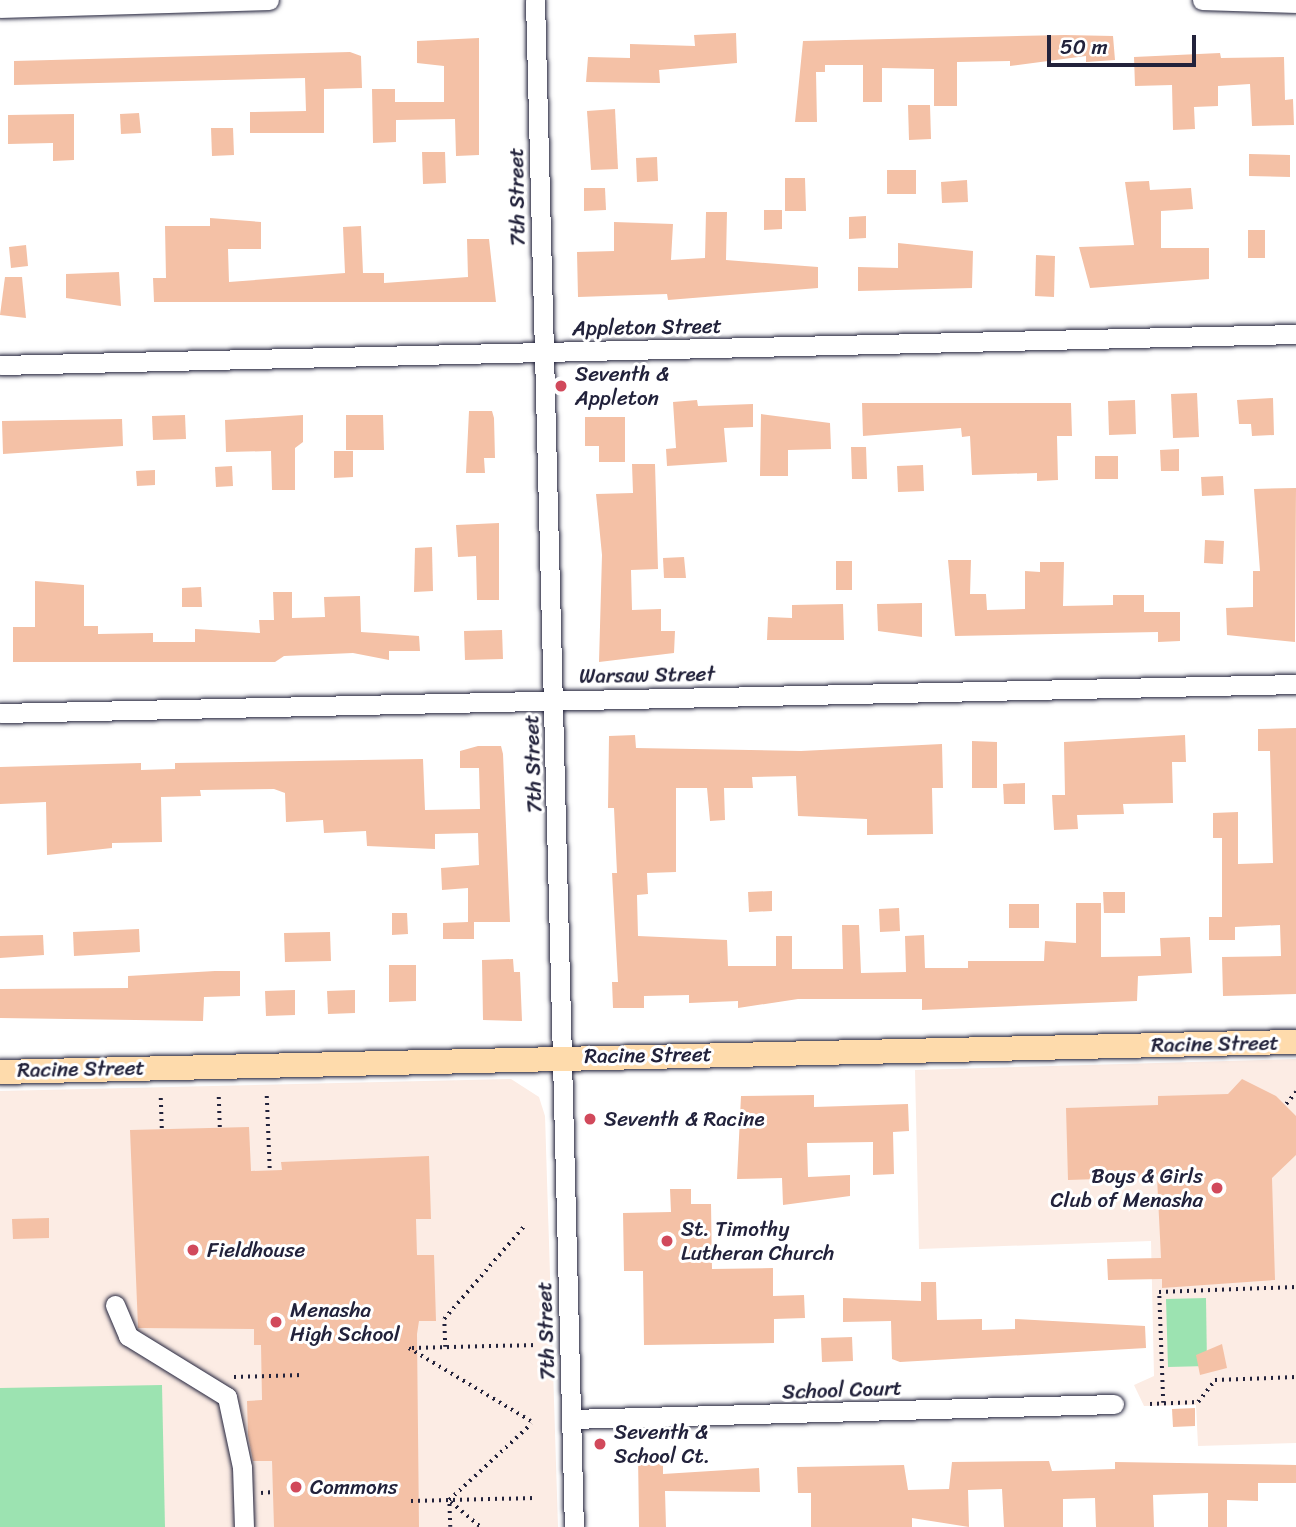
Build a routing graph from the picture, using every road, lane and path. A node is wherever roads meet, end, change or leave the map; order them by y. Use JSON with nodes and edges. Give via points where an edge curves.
{"nodes":[{"id":1,"x":269,"y":0,"type":"edge"},
{"id":2,"x":535,"y":0,"type":"edge"},
{"id":3,"x":1202,"y":0,"type":"edge"},
{"id":4,"x":1296,"y":3,"type":"edge"},
{"id":5,"x":0,"y":8,"type":"edge"},
{"id":6,"x":1296,"y":334,"type":"edge"},
{"id":7,"x":543,"y":352,"type":"junction"},
{"id":8,"x":0,"y":365,"type":"edge"},
{"id":9,"x":1296,"y":684,"type":"edge"},
{"id":10,"x":553,"y":700,"type":"junction"},
{"id":11,"x":0,"y":713,"type":"edge"},
{"id":12,"x":1296,"y":1042,"type":"edge"},
{"id":13,"x":564,"y":1057,"type":"junction"},
{"id":14,"x":0,"y":1072,"type":"edge"},
{"id":15,"x":1296,"y":1092,"type":"edge"},
{"id":16,"x":267,"y":1096,"type":"dead end"},
{"id":17,"x":219,"y":1097,"type":"dead end"},
{"id":18,"x":161,"y":1098,"type":"dead end"},
{"id":19,"x":1286,"y":1104,"type":"dead end"},
{"id":20,"x":220,"y":1128,"type":"dead end"},
{"id":21,"x":162,"y":1129,"type":"dead end"},
{"id":22,"x":270,"y":1171,"type":"dead end"},
{"id":23,"x":525,"y":1225,"type":"dead end"},
{"id":24,"x":1296,"y":1287,"type":"edge"},
{"id":25,"x":115,"y":1305,"type":"dead end"},
{"id":26,"x":537,"y":1345,"type":"dead end"},
{"id":27,"x":445,"y":1347,"type":"junction"},
{"id":28,"x":302,"y":1375,"type":"dead end"},
{"id":29,"x":247,"y":1377,"type":"dead end"},
{"id":30,"x":1296,"y":1377,"type":"edge"},
{"id":31,"x":1163,"y":1403,"type":"junction"},
{"id":32,"x":1114,"y":1404,"type":"dead end"},
{"id":33,"x":1150,"y":1404,"type":"dead end"},
{"id":34,"x":571,"y":1419,"type":"junction"},
{"id":35,"x":534,"y":1498,"type":"dead end"},
{"id":36,"x":449,"y":1500,"type":"junction"},
{"id":37,"x":411,"y":1501,"type":"dead end"},
{"id":38,"x":244,"y":1527,"type":"edge"},
{"id":39,"x":450,"y":1527,"type":"edge"},
{"id":40,"x":481,"y":1527,"type":"edge"},
{"id":41,"x":574,"y":1527,"type":"edge"}],
"edges":[{"from":1,"to":5,"type":"street"},
{"from":2,"to":7,"type":"street","name":"7th Street"},
{"from":3,"to":4,"type":"street"},
{"from":6,"to":7,"type":"street","name":"Appleton Street"},
{"from":7,"to":8,"type":"street","name":"Appleton Street"},
{"from":7,"to":10,"type":"street","name":"7th Street"},
{"from":9,"to":10,"type":"street","name":"Warsaw Street"},
{"from":10,"to":11,"type":"street","name":"Warsaw Street"},
{"from":10,"to":13,"type":"street","name":"7th Street"},
{"from":12,"to":13,"type":"main road","name":"Racine Street"},
{"from":13,"to":14,"type":"main road","name":"Racine Street"},
{"from":13,"to":34,"type":"street","name":"7th Street"},
{"from":15,"to":19,"type":"path"},
{"from":16,"to":22,"type":"path"},
{"from":17,"to":20,"type":"path"},
{"from":18,"to":21,"type":"path"},
{"from":23,"to":27,"type":"path","via":[[444,1318]]},
{"from":24,"to":31,"type":"path","via":[[1159,1292]]},
{"from":25,"to":38,"type":"street","via":[[128,1336],[228,1397],[240,1446]]},
{"from":26,"to":27,"type":"path"},
{"from":27,"to":36,"type":"path","via":[[410,1348],[531,1423]]},
{"from":28,"to":29,"type":"path"},
{"from":30,"to":31,"type":"path","via":[[1215,1380],[1198,1402]]},
{"from":31,"to":33,"type":"path"},
{"from":32,"to":34,"type":"street","name":"School Court"},
{"from":34,"to":41,"type":"street","name":"7th Street"},
{"from":35,"to":36,"type":"path"},
{"from":36,"to":37,"type":"path"},
{"from":36,"to":39,"type":"path"},
{"from":36,"to":40,"type":"path"}]}
